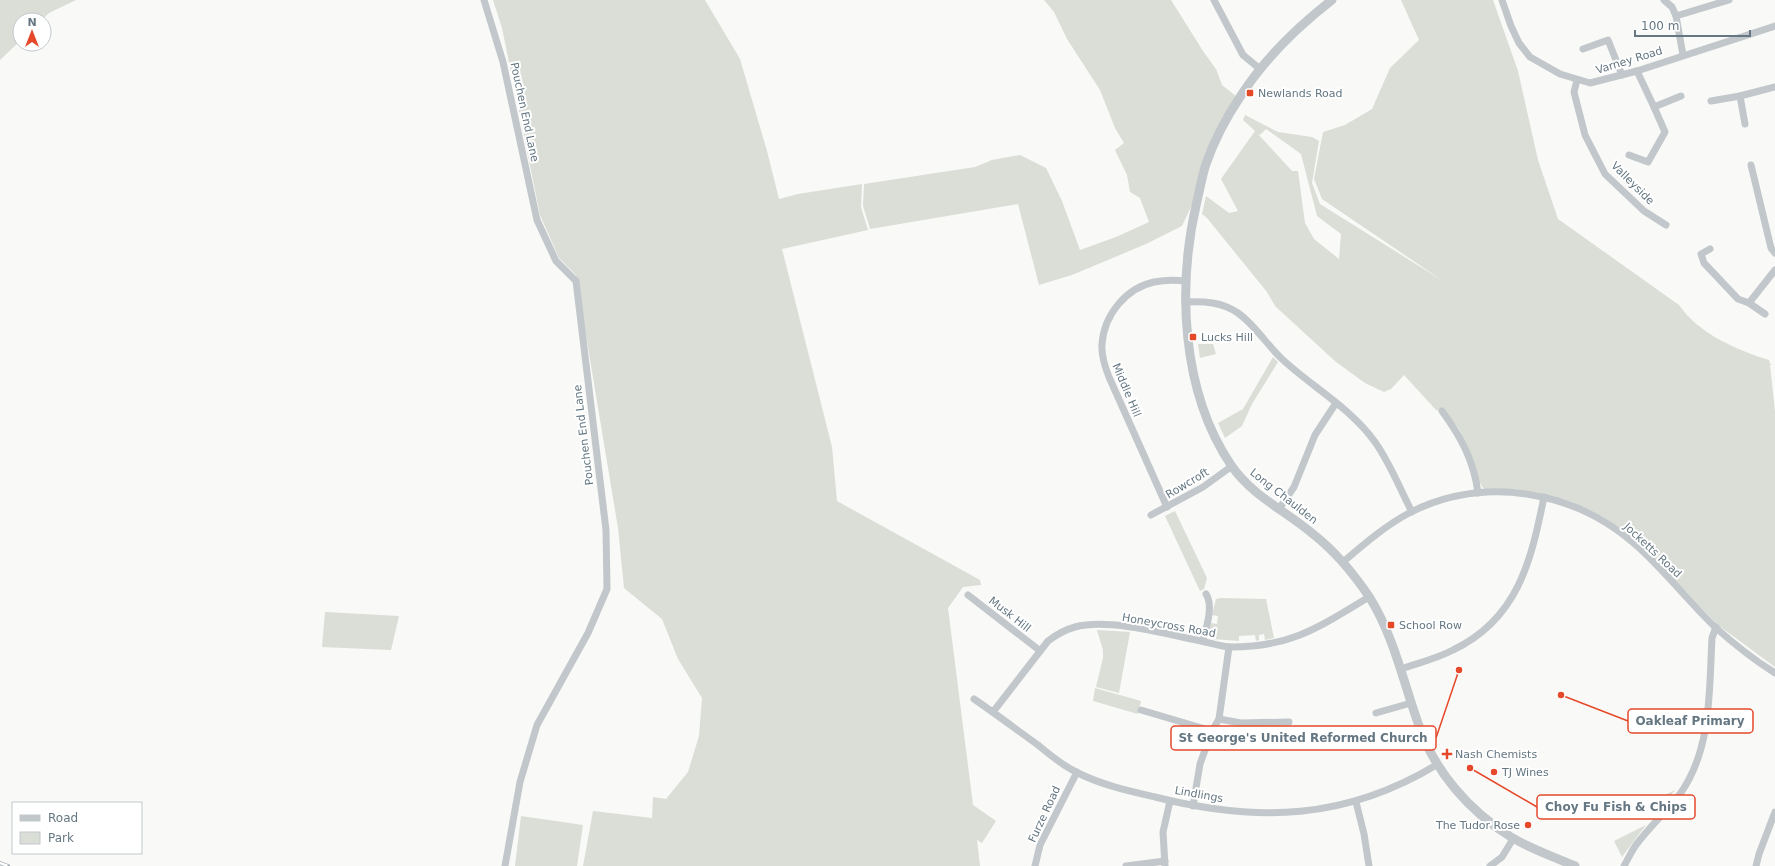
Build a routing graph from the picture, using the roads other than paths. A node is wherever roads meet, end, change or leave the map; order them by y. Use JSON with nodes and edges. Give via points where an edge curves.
{"nodes":[{"id":1,"x":484,"y":0,"type":"edge"},
{"id":2,"x":1214,"y":0,"type":"edge"},
{"id":3,"x":1332,"y":0,"type":"edge"},
{"id":4,"x":1502,"y":0,"type":"edge"},
{"id":5,"x":1664,"y":0,"type":"edge"},
{"id":6,"x":1730,"y":0,"type":"edge"},
{"id":7,"x":1676,"y":16,"type":"junction"},
{"id":8,"x":1775,"y":26,"type":"edge"},
{"id":9,"x":1583,"y":48,"type":"dead end"},
{"id":10,"x":1683,"y":55,"type":"junction"},
{"id":11,"x":1260,"y":69,"type":"junction"},
{"id":12,"x":1637,"y":71,"type":"junction"},
{"id":13,"x":1622,"y":75,"type":"junction"},
{"id":14,"x":1577,"y":80,"type":"junction"},
{"id":15,"x":1775,"y":87,"type":"edge"},
{"id":16,"x":1681,"y":96,"type":"dead end"},
{"id":17,"x":1740,"y":96,"type":"junction"},
{"id":18,"x":1711,"y":100,"type":"dead end"},
{"id":19,"x":1654,"y":107,"type":"junction"},
{"id":20,"x":1745,"y":124,"type":"dead end"},
{"id":21,"x":1629,"y":155,"type":"dead end"},
{"id":22,"x":1752,"y":165,"type":"dead end"},
{"id":23,"x":1666,"y":225,"type":"dead end"},
{"id":24,"x":1710,"y":248,"type":"dead end"},
{"id":25,"x":1775,"y":253,"type":"edge"},
{"id":26,"x":1775,"y":270,"type":"edge"},
{"id":27,"x":1186,"y":281,"type":"junction"},
{"id":28,"x":1185,"y":302,"type":"junction"},
{"id":29,"x":1749,"y":303,"type":"junction"},
{"id":30,"x":1765,"y":314,"type":"dead end"},
{"id":31,"x":1336,"y":403,"type":"junction"},
{"id":32,"x":1442,"y":411,"type":"dead end"},
{"id":33,"x":1232,"y":466,"type":"junction"},
{"id":34,"x":1478,"y":493,"type":"junction"},
{"id":35,"x":1544,"y":497,"type":"junction"},
{"id":36,"x":1167,"y":507,"type":"junction"},
{"id":37,"x":1279,"y":509,"type":"junction"},
{"id":38,"x":1412,"y":512,"type":"junction"},
{"id":39,"x":1151,"y":514,"type":"dead end"},
{"id":40,"x":1343,"y":562,"type":"junction"},
{"id":41,"x":1206,"y":594,"type":"dead end"},
{"id":42,"x":968,"y":595,"type":"dead end"},
{"id":43,"x":1369,"y":597,"type":"junction"},
{"id":44,"x":1716,"y":627,"type":"junction"},
{"id":45,"x":1203,"y":641,"type":"junction"},
{"id":46,"x":1229,"y":647,"type":"junction"},
{"id":47,"x":1039,"y":650,"type":"junction"},
{"id":48,"x":1401,"y":669,"type":"junction"},
{"id":49,"x":1775,"y":673,"type":"edge"},
{"id":50,"x":974,"y":699,"type":"dead end"},
{"id":51,"x":1411,"y":703,"type":"junction"},
{"id":52,"x":1141,"y":710,"type":"dead end"},
{"id":53,"x":993,"y":712,"type":"junction"},
{"id":54,"x":1376,"y":713,"type":"dead end"},
{"id":55,"x":1219,"y":719,"type":"junction"},
{"id":56,"x":1289,"y":722,"type":"dead end"},
{"id":57,"x":1212,"y":731,"type":"junction"},
{"id":58,"x":1438,"y":764,"type":"junction"},
{"id":59,"x":1077,"y":772,"type":"junction"},
{"id":60,"x":1170,"y":801,"type":"junction"},
{"id":61,"x":1356,"y":802,"type":"junction"},
{"id":62,"x":1193,"y":806,"type":"junction"},
{"id":63,"x":1775,"y":812,"type":"edge"},
{"id":64,"x":1513,"y":838,"type":"junction"},
{"id":65,"x":1165,"y":864,"type":"edge"},
{"id":66,"x":505,"y":866,"type":"edge"},
{"id":67,"x":1035,"y":866,"type":"edge"},
{"id":68,"x":1126,"y":866,"type":"edge"},
{"id":69,"x":1369,"y":866,"type":"edge"},
{"id":70,"x":1490,"y":866,"type":"edge"},
{"id":71,"x":1575,"y":866,"type":"edge"},
{"id":72,"x":1624,"y":866,"type":"edge"},
{"id":73,"x":1756,"y":866,"type":"edge"}],
"edges":[{"from":1,"to":66,"type":"street","name":"Pouchen End Lane","via":[[503,62],[537,220],[556,260],[576,281],[608,560],[607,590],[588,633],[537,725],[520,782]]},
{"from":2,"to":11,"type":"street","via":[[1243,55]]},
{"from":3,"to":11,"type":"street","name":"Long Chaulden","via":[[1295,30]]},
{"from":4,"to":14,"type":"street","name":"Varney Road","via":[[1519,43],[1530,57],[1560,74]]},
{"from":5,"to":7,"type":"street"},
{"from":6,"to":7,"type":"street"},
{"from":7,"to":10,"type":"street"},
{"from":8,"to":10,"type":"street","name":"Varney Road"},
{"from":9,"to":13,"type":"street","via":[[1608,40]]},
{"from":10,"to":12,"type":"street","name":"Varney Road"},
{"from":11,"to":27,"type":"street","name":"Long Chaulden","via":[[1230,114],[1205,166],[1192,221]]},
{"from":12,"to":13,"type":"street","name":"Varney Road"},
{"from":12,"to":19,"type":"street"},
{"from":13,"to":14,"type":"street","name":"Varney Road","via":[[1590,83]]},
{"from":14,"to":23,"type":"street","name":"Valleyside","via":[[1574,92],[1586,135],[1605,174],[1644,211]]},
{"from":15,"to":17,"type":"street"},
{"from":16,"to":19,"type":"street"},
{"from":17,"to":18,"type":"street"},
{"from":17,"to":20,"type":"street"},
{"from":19,"to":21,"type":"street","via":[[1665,132],[1648,162]]},
{"from":22,"to":25,"type":"street","via":[[1771,248]]},
{"from":24,"to":29,"type":"street","via":[[1702,254],[1704,263],[1738,299]]},
{"from":26,"to":29,"type":"street"},
{"from":27,"to":28,"type":"street","name":"Long Chaulden"},
{"from":27,"to":36,"type":"street","name":"Middle Hill","via":[[1154,282],[1132,292],[1114,311],[1104,332],[1102,344],[1102,358],[1108,378]]},
{"from":28,"to":31,"type":"street","via":[[1216,304],[1238,313],[1281,358]]},
{"from":28,"to":33,"type":"street","name":"Long Chaulden","via":[[1193,369],[1202,404],[1218,444]]},
{"from":29,"to":30,"type":"street"},
{"from":31,"to":37,"type":"street","via":[[1315,435],[1294,487]]},
{"from":31,"to":38,"type":"street","via":[[1350,413],[1375,442]]},
{"from":32,"to":34,"type":"street","via":[[1464,443],[1471,460]]},
{"from":33,"to":36,"type":"street","name":"Rowcroft","via":[[1203,487]]},
{"from":33,"to":37,"type":"street","name":"Long Chaulden","via":[[1249,486]]},
{"from":34,"to":35,"type":"street","name":"Jocketts Road","via":[[1517,493]]},
{"from":34,"to":38,"type":"street","name":"Jocketts Road","via":[[1450,498]]},
{"from":35,"to":44,"type":"street","name":"Jocketts Road","via":[[1573,506],[1613,526],[1637,546]]},
{"from":35,"to":48,"type":"street","via":[[1526,570],[1499,615],[1472,639],[1454,650]]},
{"from":36,"to":39,"type":"street","name":"Rowcroft"},
{"from":37,"to":40,"type":"street","name":"Long Chaulden","via":[[1313,533]]},
{"from":38,"to":40,"type":"street","name":"Jocketts Road","via":[[1391,524]]},
{"from":40,"to":43,"type":"street","name":"Long Chaulden"},
{"from":41,"to":45,"type":"street","via":[[1209,597],[1210,609]]},
{"from":42,"to":47,"type":"street","name":"Musk Hill"},
{"from":43,"to":46,"type":"street","name":"Honeycross Road","via":[[1296,638],[1276,643]]},
{"from":43,"to":48,"type":"street","name":"Long Chaulden","via":[[1387,630]]},
{"from":44,"to":49,"type":"street","name":"Jocketts Road"},
{"from":44,"to":72,"type":"street","via":[[1712,638],[1708,716],[1703,744],[1694,768],[1680,794],[1636,845]]},
{"from":45,"to":46,"type":"street","name":"Honeycross Road"},
{"from":45,"to":47,"type":"street","name":"Honeycross Road","via":[[1113,625],[1084,626],[1057,634]]},
{"from":46,"to":55,"type":"street"},
{"from":47,"to":53,"type":"street","name":"Honeycross Road"},
{"from":48,"to":51,"type":"street","name":"Long Chaulden"},
{"from":50,"to":53,"type":"street","name":"Lindlings"},
{"from":51,"to":54,"type":"street"},
{"from":51,"to":58,"type":"street","name":"Long Chaulden"},
{"from":52,"to":57,"type":"street"},
{"from":53,"to":59,"type":"street","name":"Lindlings"},
{"from":55,"to":56,"type":"street","via":[[1241,723]]},
{"from":55,"to":57,"type":"street"},
{"from":57,"to":62,"type":"street","via":[[1200,764]]},
{"from":58,"to":61,"type":"street","name":"Lindlings","via":[[1408,782]]},
{"from":58,"to":64,"type":"street","name":"Long Chaulden","via":[[1463,798]]},
{"from":59,"to":60,"type":"street","name":"Lindlings","via":[[1118,788]]},
{"from":59,"to":67,"type":"street","name":"Furze Road","via":[[1040,845]]},
{"from":60,"to":62,"type":"street","name":"Lindlings"},
{"from":60,"to":65,"type":"street","via":[[1163,832]]},
{"from":61,"to":62,"type":"street","name":"Lindlings","via":[[1311,811],[1280,813]]},
{"from":61,"to":69,"type":"street"},
{"from":63,"to":73,"type":"street"},
{"from":64,"to":70,"type":"street","via":[[1502,857]]},
{"from":64,"to":71,"type":"street","name":"Long Chaulden"},
{"from":65,"to":68,"type":"street"}]}
